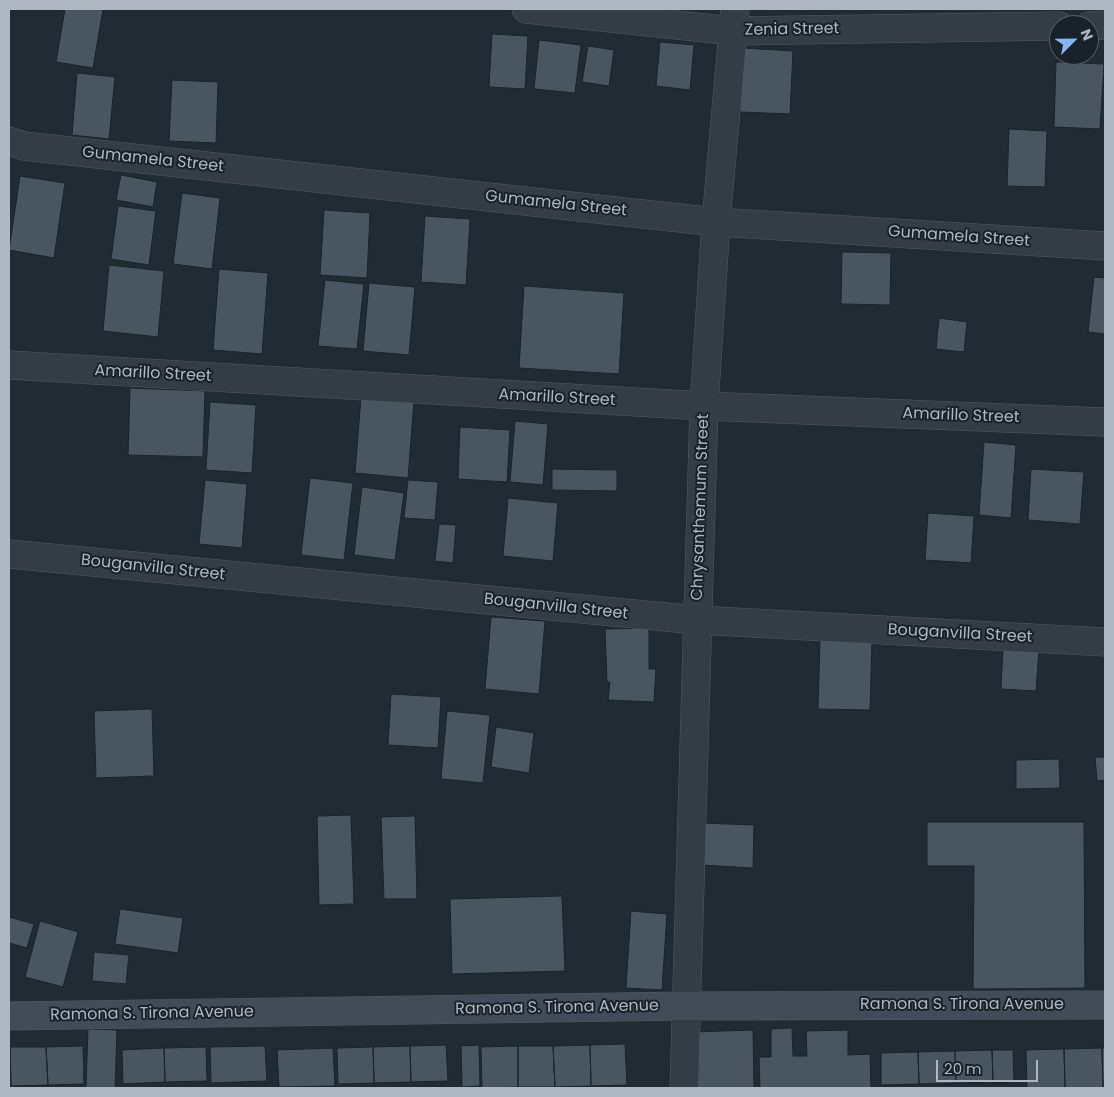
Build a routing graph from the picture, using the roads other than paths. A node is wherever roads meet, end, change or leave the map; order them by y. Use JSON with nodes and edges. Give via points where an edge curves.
{"nodes":[{"id":1,"x":526,"y":9,"type":"edge"},
{"id":2,"x":734,"y":20,"type":"edge"},
{"id":3,"x":1049,"y":26,"type":"edge"},
{"id":4,"x":9,"y":141,"type":"edge"},
{"id":5,"x":716,"y":222,"type":"junction"},
{"id":6,"x":1105,"y":246,"type":"edge"},
{"id":7,"x":9,"y":365,"type":"edge"},
{"id":8,"x":704,"y":406,"type":"junction"},
{"id":9,"x":1105,"y":422,"type":"edge"},
{"id":10,"x":9,"y":554,"type":"edge"},
{"id":11,"x":697,"y":620,"type":"junction"},
{"id":12,"x":1105,"y":642,"type":"edge"},
{"id":13,"x":1105,"y":1005,"type":"edge"},
{"id":14,"x":686,"y":1006,"type":"junction"},
{"id":15,"x":9,"y":1016,"type":"edge"},
{"id":16,"x":684,"y":1088,"type":"edge"}],
"edges":[{"from":1,"to":2,"type":"street","name":"Zenia Street"},
{"from":2,"to":3,"type":"street","name":"Zenia Street"},
{"from":2,"to":5,"type":"street","name":"Chrysanthemum Street"},
{"from":4,"to":5,"type":"street","name":"Gumamela Street","via":[[24,146]]},
{"from":5,"to":6,"type":"street","name":"Gumamela Street"},
{"from":5,"to":8,"type":"street","name":"Chrysanthemum Street"},
{"from":7,"to":8,"type":"street","name":"Amarillo Street"},
{"from":8,"to":9,"type":"street","name":"Amarillo Street"},
{"from":8,"to":11,"type":"street","name":"Chrysanthemum Street"},
{"from":10,"to":11,"type":"street","name":"Bouganvilla Street"},
{"from":11,"to":12,"type":"street","name":"Bouganvilla Street"},
{"from":11,"to":14,"type":"street","name":"Chrysanthemum Street"},
{"from":13,"to":14,"type":"street","name":"Ramona S. Tirona Avenue"},
{"from":14,"to":15,"type":"street","name":"Ramona S. Tirona Avenue"},
{"from":14,"to":16,"type":"street","name":"Chrysanthemum Street"}]}
